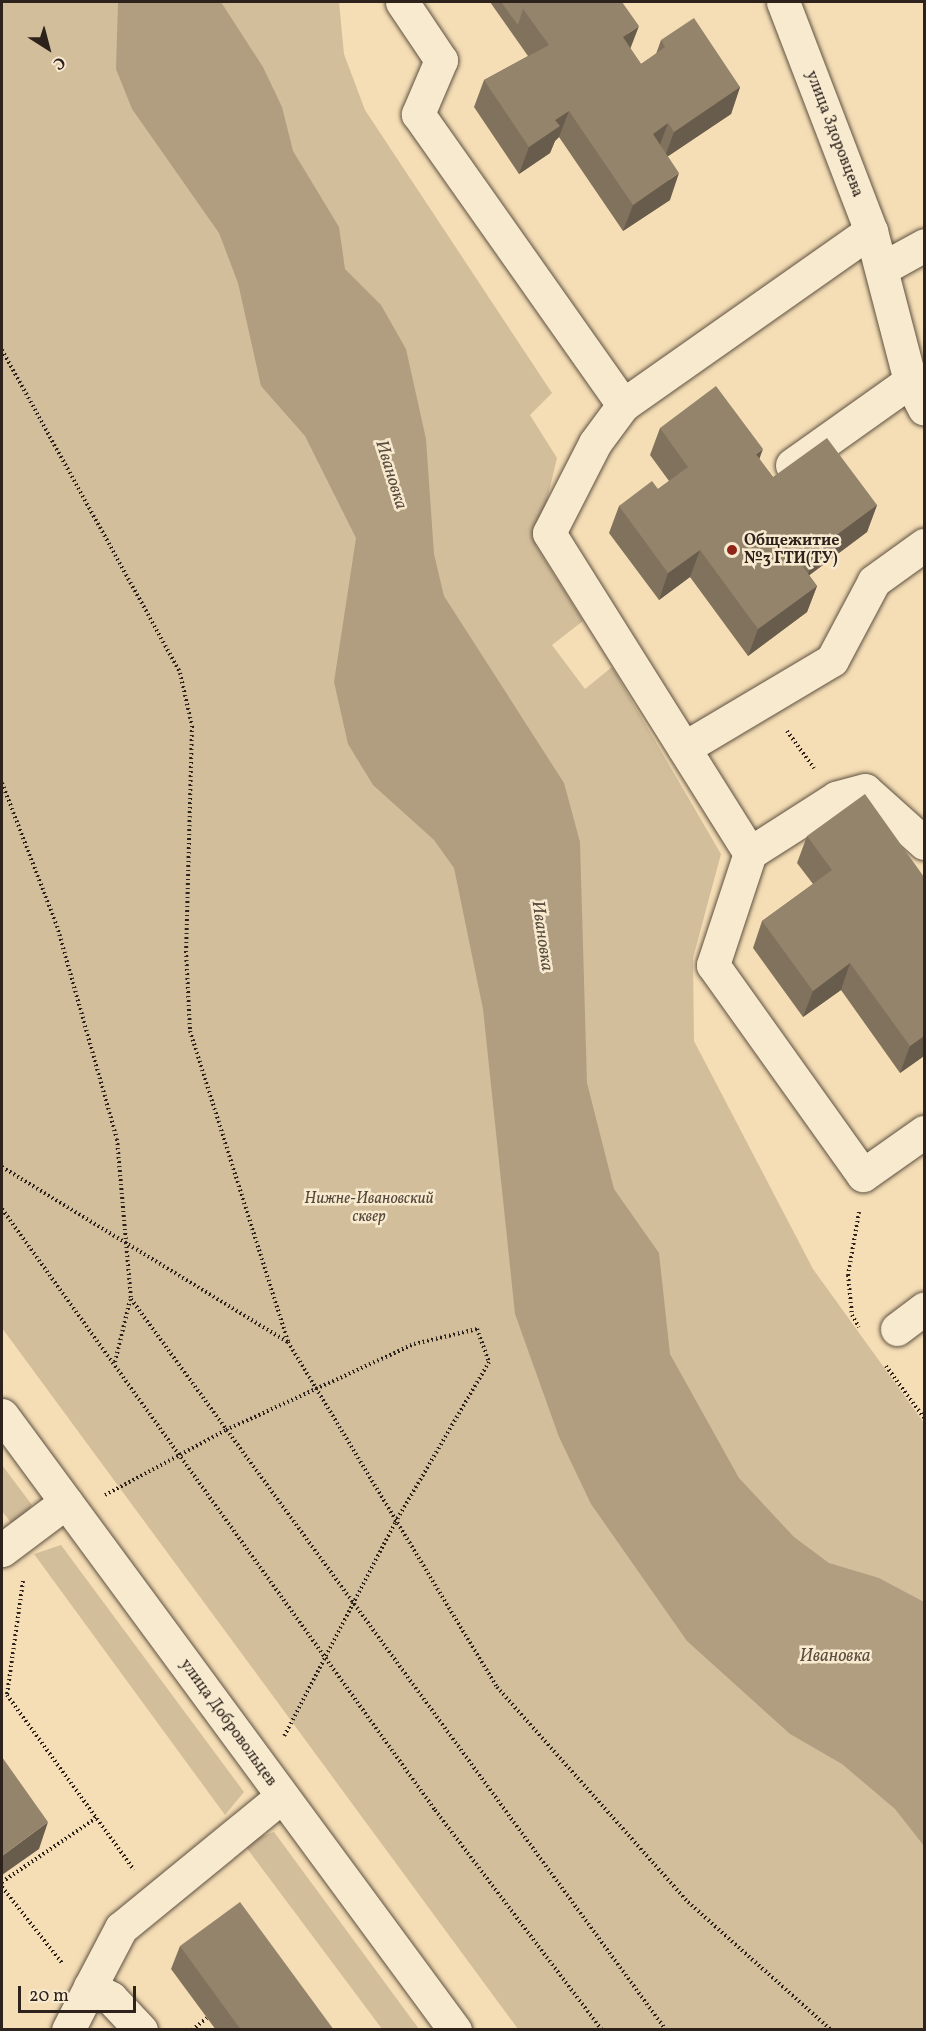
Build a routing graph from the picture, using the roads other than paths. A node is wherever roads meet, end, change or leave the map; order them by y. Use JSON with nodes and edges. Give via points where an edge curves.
{"nodes":[{"id":1,"x":402,"y":2,"type":"edge"},
{"id":2,"x":783,"y":2,"type":"edge"},
{"id":3,"x":872,"y":231,"type":"junction"},
{"id":4,"x":924,"y":245,"type":"edge"},
{"id":5,"x":887,"y":266,"type":"junction"},
{"id":6,"x":917,"y":395,"type":"edge"},
{"id":7,"x":623,"y":405,"type":"junction"},
{"id":8,"x":764,"y":484,"type":"edge"},
{"id":9,"x":924,"y":545,"type":"edge"},
{"id":10,"x":684,"y":748,"type":"junction"},
{"id":11,"x":924,"y":843,"type":"edge"},
{"id":12,"x":750,"y":853,"type":"junction"},
{"id":13,"x":924,"y":1132,"type":"edge"},
{"id":14,"x":924,"y":1309,"type":"edge"},
{"id":15,"x":897,"y":1329,"type":"dead end"},
{"id":16,"x":2,"y":1415,"type":"edge"},
{"id":17,"x":66,"y":1502,"type":"junction"},
{"id":18,"x":2,"y":1550,"type":"edge"},
{"id":19,"x":282,"y":1796,"type":"junction"},
{"id":20,"x":90,"y":1987,"type":"junction"},
{"id":21,"x":68,"y":2030,"type":"edge"},
{"id":22,"x":141,"y":2030,"type":"edge"},
{"id":23,"x":455,"y":2030,"type":"edge"}],
"edges":[{"from":1,"to":7,"type":"street","via":[[441,60],[418,114]]},
{"from":2,"to":3,"type":"street","name":"улица Здоровцева"},
{"from":3,"to":5,"type":"street","name":"улица Здоровцева"},
{"from":3,"to":7,"type":"street"},
{"from":4,"to":5,"type":"street"},
{"from":5,"to":6,"type":"street","name":"улица Здоровцева"},
{"from":6,"to":8,"type":"street"},
{"from":7,"to":10,"type":"street","via":[[595,443],[549,533]]},
{"from":9,"to":10,"type":"street","via":[[874,581],[832,660]]},
{"from":10,"to":12,"type":"street"},
{"from":11,"to":12,"type":"street","via":[[865,790],[836,798]]},
{"from":12,"to":13,"type":"street","via":[[713,965],[863,1175]]},
{"from":14,"to":15,"type":"street"},
{"from":16,"to":17,"type":"street","name":"улица Добровольцев"},
{"from":17,"to":18,"type":"street"},
{"from":17,"to":19,"type":"street","name":"улица Добровольцев"},
{"from":19,"to":20,"type":"street","via":[[154,1897],[121,1928]]},
{"from":19,"to":23,"type":"street","name":"улица Добровольцев"},
{"from":20,"to":21,"type":"street"},
{"from":20,"to":22,"type":"street","via":[[111,1998]]}]}
